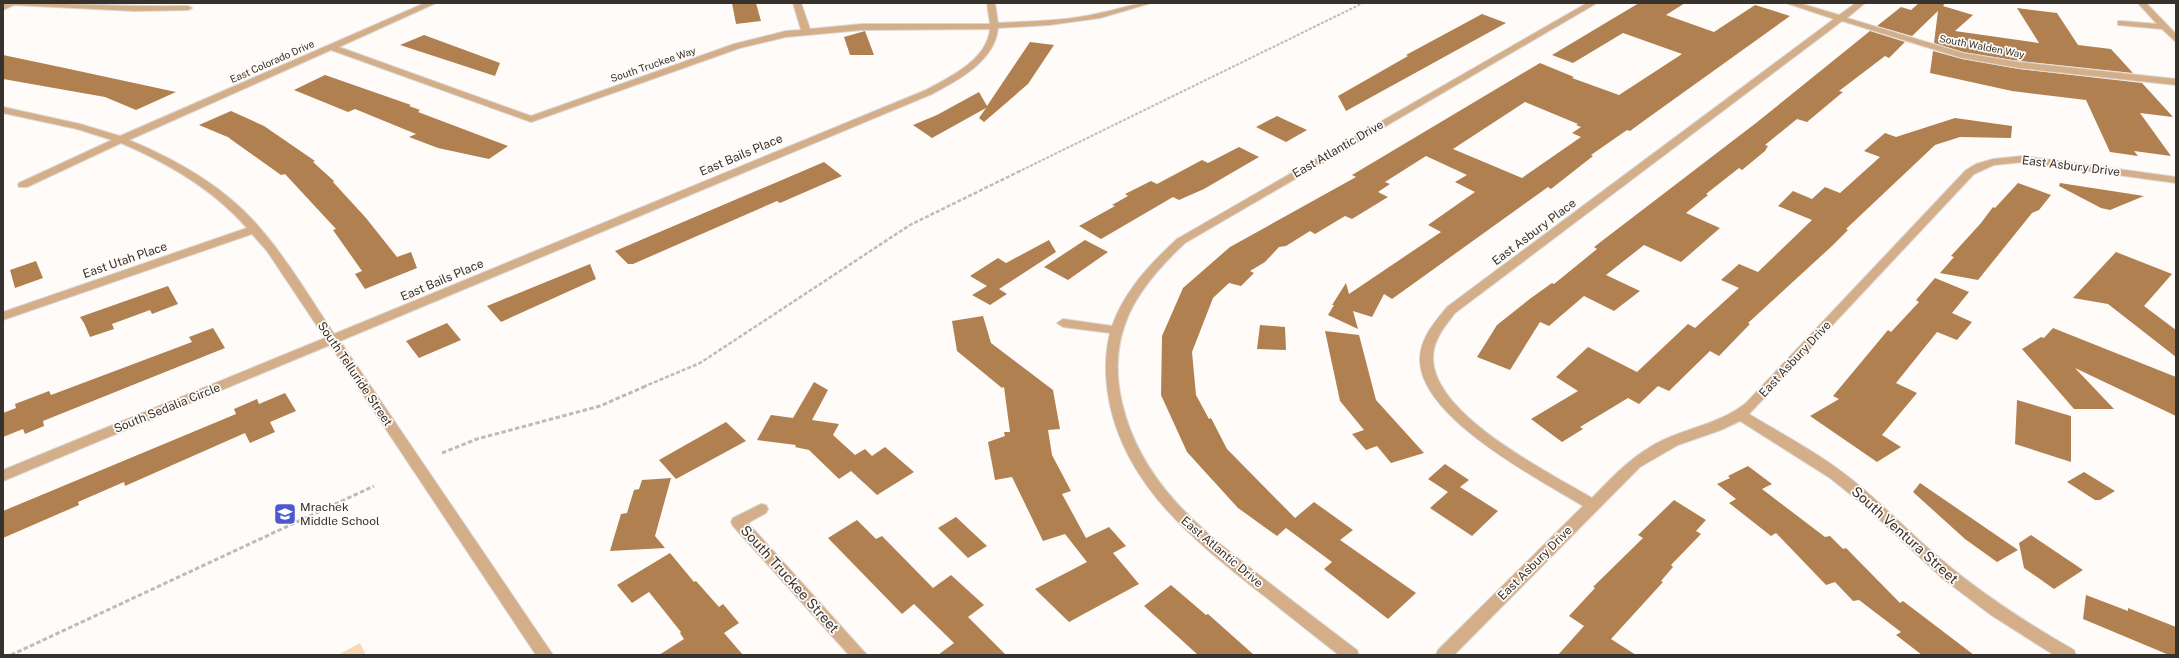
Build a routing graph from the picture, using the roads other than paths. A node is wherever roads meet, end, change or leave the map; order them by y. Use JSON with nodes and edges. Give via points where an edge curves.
{"nodes":[{"id":1,"x":14,"y":3,"type":"edge"},
{"id":2,"x":432,"y":3,"type":"edge"},
{"id":3,"x":797,"y":3,"type":"edge"},
{"id":4,"x":991,"y":3,"type":"edge"},
{"id":5,"x":1147,"y":3,"type":"edge"},
{"id":6,"x":1593,"y":3,"type":"edge"},
{"id":7,"x":1790,"y":3,"type":"edge"},
{"id":8,"x":1861,"y":3,"type":"edge"},
{"id":9,"x":2142,"y":3,"type":"edge"},
{"id":10,"x":3,"y":8,"type":"edge"},
{"id":11,"x":188,"y":8,"type":"dead end"},
{"id":12,"x":1840,"y":19,"type":"junction"},
{"id":13,"x":2121,"y":22,"type":"dead end"},
{"id":14,"x":996,"y":26,"type":"junction"},
{"id":15,"x":2164,"y":27,"type":"junction"},
{"id":16,"x":806,"y":31,"type":"junction"},
{"id":17,"x":2176,"y":40,"type":"edge"},
{"id":18,"x":330,"y":47,"type":"junction"},
{"id":19,"x":2176,"y":82,"type":"edge"},
{"id":20,"x":3,"y":110,"type":"edge"},
{"id":21,"x":120,"y":140,"type":"junction"},
{"id":22,"x":2176,"y":180,"type":"edge"},
{"id":23,"x":23,"y":185,"type":"dead end"},
{"id":24,"x":255,"y":228,"type":"junction"},
{"id":25,"x":3,"y":316,"type":"edge"},
{"id":26,"x":1063,"y":323,"type":"dead end"},
{"id":27,"x":1116,"y":330,"type":"junction"},
{"id":28,"x":332,"y":339,"type":"junction"},
{"id":29,"x":1740,"y":415,"type":"junction"},
{"id":30,"x":3,"y":476,"type":"edge"},
{"id":31,"x":1593,"y":505,"type":"junction"},
{"id":32,"x":761,"y":509,"type":"dead end"},
{"id":33,"x":545,"y":655,"type":"edge"},
{"id":34,"x":859,"y":655,"type":"edge"},
{"id":35,"x":1351,"y":655,"type":"edge"},
{"id":36,"x":1444,"y":655,"type":"edge"},
{"id":37,"x":2068,"y":655,"type":"edge"}],
"edges":[{"from":1,"to":10,"type":"street"},
{"from":1,"to":11,"type":"street","via":[[135,9]]},
{"from":2,"to":18,"type":"street","name":"East Colorado Drive"},
{"from":3,"to":16,"type":"street"},
{"from":4,"to":14,"type":"street"},
{"from":5,"to":14,"type":"street","via":[[1075,20]]},
{"from":6,"to":27,"type":"street","name":"East Atlantic Drive","via":[[1181,241],[1155,264],[1134,290]]},
{"from":7,"to":12,"type":"street","name":"South Walden Way"},
{"from":8,"to":12,"type":"street","name":"East Asbury Place"},
{"from":9,"to":15,"type":"street"},
{"from":12,"to":19,"type":"street","name":"South Walden Way","via":[[1934,48],[1990,60]]},
{"from":12,"to":31,"type":"street","name":"East Asbury Place","via":[[1451,310],[1437,323],[1430,335],[1426,352],[1428,372],[1437,392],[1452,412],[1493,444]]},
{"from":13,"to":15,"type":"street"},
{"from":14,"to":16,"type":"street","name":"South Truckee Way","via":[[862,27]]},
{"from":14,"to":28,"type":"street","name":"East Bails Place","via":[[987,49],[975,62],[929,92]]},
{"from":15,"to":17,"type":"street"},
{"from":16,"to":18,"type":"street","name":"South Truckee Way","via":[[737,46],[531,119]]},
{"from":18,"to":21,"type":"street","name":"East Colorado Drive"},
{"from":20,"to":21,"type":"street","name":"South Telluride Street","via":[[54,120]]},
{"from":21,"to":23,"type":"street"},
{"from":21,"to":24,"type":"street","name":"South Telluride Street","via":[[173,163],[199,179],[228,201]]},
{"from":22,"to":29,"type":"street","name":"East Asbury Drive","via":[[2033,160],[2004,160],[1980,166],[1970,172]]},
{"from":24,"to":25,"type":"street","name":"East Utah Place"},
{"from":24,"to":28,"type":"street","name":"South Telluride Street"},
{"from":26,"to":27,"type":"street"},
{"from":27,"to":35,"type":"street","name":"East Atlantic Drive","via":[[1111,376],[1116,413],[1139,465],[1157,491],[1179,517],[1206,542]]},
{"from":28,"to":30,"type":"street","name":"South Sedalia Circle"},
{"from":28,"to":33,"type":"street","name":"South Telluride Street"},
{"from":29,"to":31,"type":"street","name":"East Asbury Drive","via":[[1725,424],[1660,448],[1635,463]]},
{"from":29,"to":37,"type":"street","name":"South Ventura Street","via":[[1847,483],[1972,595]]},
{"from":31,"to":36,"type":"street","name":"East Asbury Drive"},
{"from":32,"to":34,"type":"street","name":"South Truckee Street","via":[[738,522]]}]}
